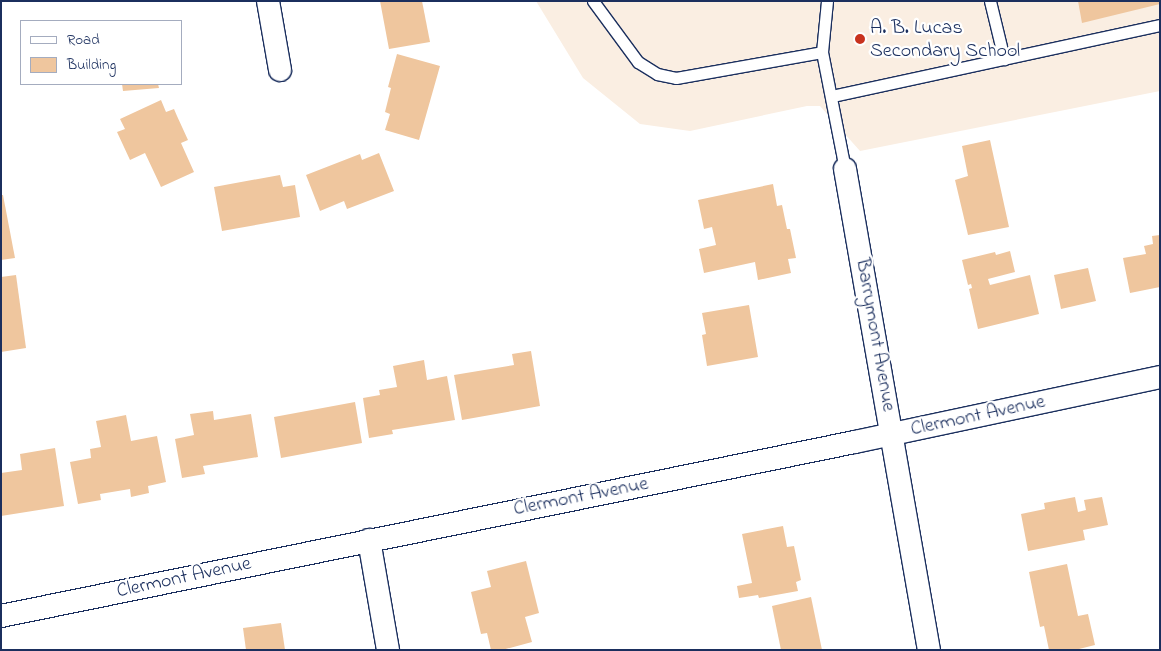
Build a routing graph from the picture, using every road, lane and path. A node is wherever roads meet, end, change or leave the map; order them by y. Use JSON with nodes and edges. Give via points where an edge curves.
{"nodes":[{"id":1,"x":268,"y":1,"type":"edge"},
{"id":2,"x":593,"y":1,"type":"edge"},
{"id":3,"x":827,"y":1,"type":"edge"},
{"id":4,"x":990,"y":1,"type":"edge"},
{"id":5,"x":1160,"y":25,"type":"edge"},
{"id":6,"x":822,"y":52,"type":"junction"},
{"id":7,"x":1004,"y":59,"type":"junction"},
{"id":8,"x":280,"y":70,"type":"dead end"},
{"id":9,"x":832,"y":96,"type":"junction"},
{"id":10,"x":845,"y":169,"type":"joint"},
{"id":11,"x":1160,"y":377,"type":"edge"},
{"id":12,"x":892,"y":435,"type":"junction"},
{"id":13,"x":369,"y":540,"type":"junction"},
{"id":14,"x":1,"y":616,"type":"edge"},
{"id":15,"x":388,"y":650,"type":"edge"},
{"id":16,"x":929,"y":650,"type":"edge"}],
"edges":[{"from":1,"to":8,"type":"street"},
{"from":2,"to":6,"type":"lane","via":[[638,62],[657,74],[676,78]]},
{"from":3,"to":6,"type":"lane"},
{"from":4,"to":7,"type":"lane"},
{"from":5,"to":7,"type":"lane"},
{"from":6,"to":9,"type":"lane"},
{"from":7,"to":9,"type":"lane"},
{"from":9,"to":10,"type":"lane"},
{"from":10,"to":12,"type":"street","name":"Barrymont Avenue"},
{"from":11,"to":12,"type":"street","name":"Clermont Avenue"},
{"from":12,"to":13,"type":"street","name":"Clermont Avenue"},
{"from":12,"to":16,"type":"street","name":"Barrymont Avenue"},
{"from":13,"to":14,"type":"street","name":"Clermont Avenue"},
{"from":13,"to":15,"type":"street"}]}
